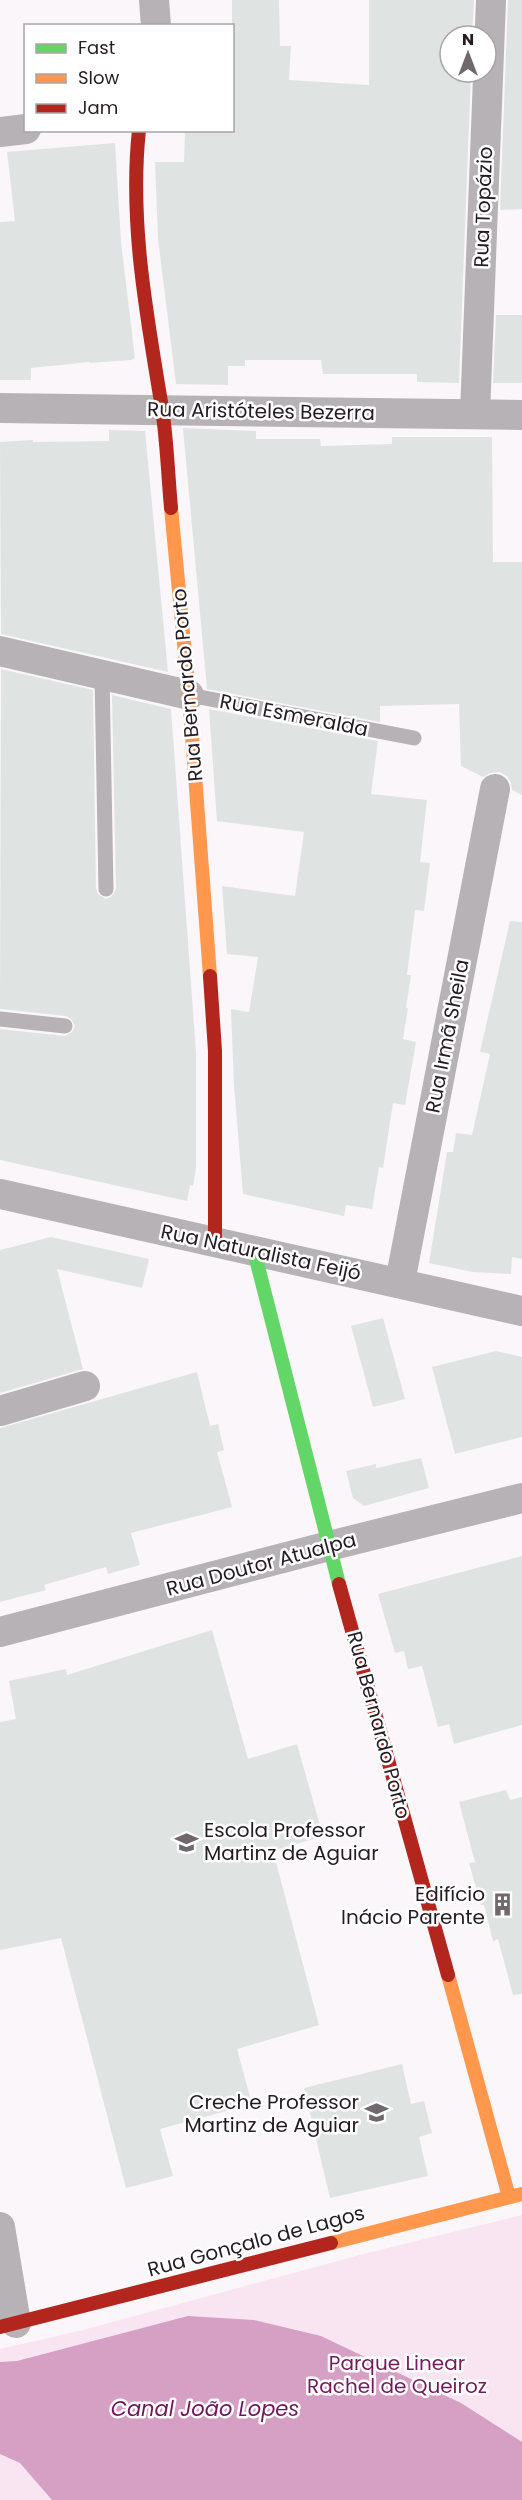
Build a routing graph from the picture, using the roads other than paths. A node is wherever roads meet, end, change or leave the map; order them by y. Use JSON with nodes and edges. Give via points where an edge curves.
{"nodes":[{"id":1,"x":154,"y":0,"type":"edge"},
{"id":2,"x":491,"y":0,"type":"edge"},
{"id":3,"x":156,"y":24,"type":"edge"},
{"id":4,"x":24,"y":129,"type":"edge"},
{"id":5,"x":0,"y":132,"type":"edge"},
{"id":6,"x":139,"y":132,"type":"edge"},
{"id":7,"x":0,"y":408,"type":"edge"},
{"id":8,"x":162,"y":410,"type":"junction"},
{"id":9,"x":475,"y":414,"type":"junction"},
{"id":10,"x":522,"y":415,"type":"edge"},
{"id":11,"x":0,"y":651,"type":"edge"},
{"id":12,"x":102,"y":675,"type":"junction"},
{"id":13,"x":189,"y":695,"type":"junction"},
{"id":14,"x":414,"y":738,"type":"dead end"},
{"id":15,"x":495,"y":789,"type":"dead end"},
{"id":16,"x":106,"y":889,"type":"dead end"},
{"id":17,"x":0,"y":1019,"type":"edge"},
{"id":18,"x":65,"y":1026,"type":"dead end"},
{"id":19,"x":0,"y":1194,"type":"edge"},
{"id":20,"x":215,"y":1242,"type":"junction"},
{"id":21,"x":254,"y":1251,"type":"junction"},
{"id":22,"x":400,"y":1282,"type":"junction"},
{"id":23,"x":522,"y":1311,"type":"edge"},
{"id":24,"x":85,"y":1386,"type":"dead end"},
{"id":25,"x":0,"y":1411,"type":"edge"},
{"id":26,"x":522,"y":1498,"type":"edge"},
{"id":27,"x":329,"y":1546,"type":"junction"},
{"id":28,"x":0,"y":1632,"type":"edge"},
{"id":29,"x":516,"y":2196,"type":"edge"},
{"id":30,"x":0,"y":2227,"type":"edge"},
{"id":31,"x":8,"y":2325,"type":"edge"}],
"edges":[{"from":1,"to":3,"type":"street"},
{"from":2,"to":9,"type":"street","name":"Rua Topázio"},
{"from":4,"to":5,"type":"street"},
{"from":6,"to":8,"type":"street","name":"Rua Bernardo Porto","via":[[135,201]]},
{"from":7,"to":8,"type":"street","name":"Rua Aristóteles Bezerra"},
{"from":8,"to":9,"type":"street","name":"Rua Aristóteles Bezerra"},
{"from":8,"to":13,"type":"street","name":"Rua Bernardo Porto"},
{"from":9,"to":10,"type":"street","name":"Rua Aristóteles Bezerra"},
{"from":11,"to":12,"type":"street","name":"Rua Esmeralda"},
{"from":12,"to":13,"type":"street","name":"Rua Esmeralda"},
{"from":12,"to":16,"type":"lane"},
{"from":13,"to":14,"type":"lane","name":"Rua Esmeralda"},
{"from":13,"to":20,"type":"street","name":"Rua Bernardo Porto","via":[[215,1051]]},
{"from":15,"to":22,"type":"street","name":"Rua Irmã Sheila"},
{"from":17,"to":18,"type":"lane"},
{"from":19,"to":20,"type":"street","name":"Rua Naturalista Feijó"},
{"from":20,"to":21,"type":"street","name":"Rua Naturalista Feijó"},
{"from":21,"to":22,"type":"street","name":"Rua Naturalista Feijó"},
{"from":21,"to":27,"type":"street","name":"Rua Bernardo Porto"},
{"from":22,"to":23,"type":"street","name":"Rua Naturalista Feijó"},
{"from":24,"to":25,"type":"street"},
{"from":26,"to":27,"type":"street","name":"Rua Doutor Atualpa"},
{"from":27,"to":28,"type":"street","name":"Rua Doutor Atualpa"},
{"from":27,"to":29,"type":"street","name":"Rua Bernardo Porto"},
{"from":29,"to":31,"type":"street","name":"Rua Gonçalo de Lagos"},
{"from":30,"to":31,"type":"street"}]}
